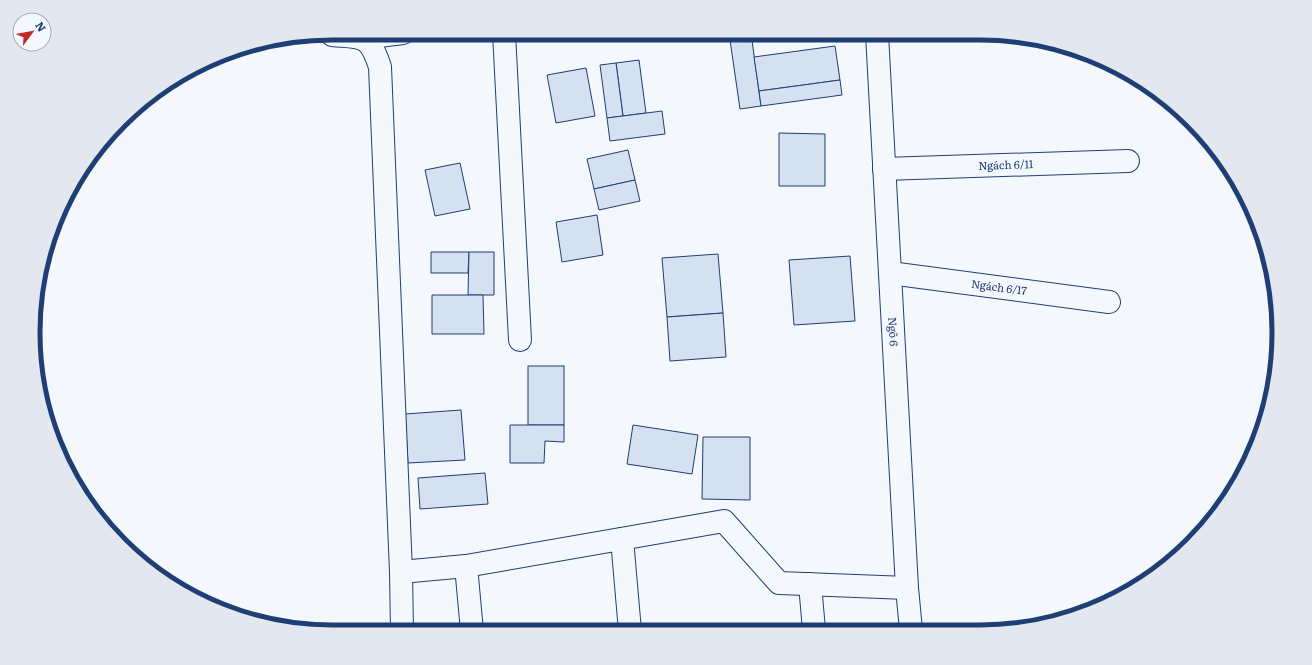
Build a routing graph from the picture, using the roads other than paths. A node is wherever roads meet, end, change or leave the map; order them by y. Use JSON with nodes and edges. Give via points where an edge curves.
{"nodes":[{"id":1,"x":366,"y":40,"type":"edge"},
{"id":2,"x":504,"y":40,"type":"edge"},
{"id":3,"x":877,"y":40,"type":"edge"},
{"id":4,"x":1128,"y":161,"type":"dead end"},
{"id":5,"x":884,"y":169,"type":"junction"},
{"id":6,"x":890,"y":273,"type":"junction"},
{"id":7,"x":1109,"y":302,"type":"dead end"},
{"id":8,"x":520,"y":340,"type":"dead end"},
{"id":9,"x":622,"y":539,"type":"junction"},
{"id":10,"x":466,"y":566,"type":"junction"},
{"id":11,"x":401,"y":572,"type":"junction"},
{"id":12,"x":810,"y":584,"type":"junction"},
{"id":13,"x":907,"y":588,"type":"junction"},
{"id":14,"x":402,"y":625,"type":"edge"},
{"id":15,"x":471,"y":625,"type":"edge"},
{"id":16,"x":630,"y":625,"type":"edge"},
{"id":17,"x":814,"y":625,"type":"edge"},
{"id":18,"x":911,"y":625,"type":"edge"}],
"edges":[{"from":1,"to":11,"type":"street","via":[[375,51],[380,66]]},
{"from":2,"to":8,"type":"street"},
{"from":3,"to":5,"type":"street","name":"Ngõ 6"},
{"from":4,"to":5,"type":"street","name":"Ngách 6/11"},
{"from":5,"to":6,"type":"street","name":"Ngõ 6"},
{"from":6,"to":7,"type":"street","name":"Ngách 6/17"},
{"from":6,"to":13,"type":"street","name":"Ngõ 6"},
{"from":9,"to":10,"type":"street"},
{"from":9,"to":12,"type":"street","via":[[724,521],[779,583]]},
{"from":9,"to":16,"type":"street"},
{"from":10,"to":11,"type":"street"},
{"from":10,"to":15,"type":"street"},
{"from":11,"to":14,"type":"street"},
{"from":12,"to":13,"type":"street"},
{"from":12,"to":17,"type":"street"},
{"from":13,"to":18,"type":"street","name":"Ngõ 6"}]}
